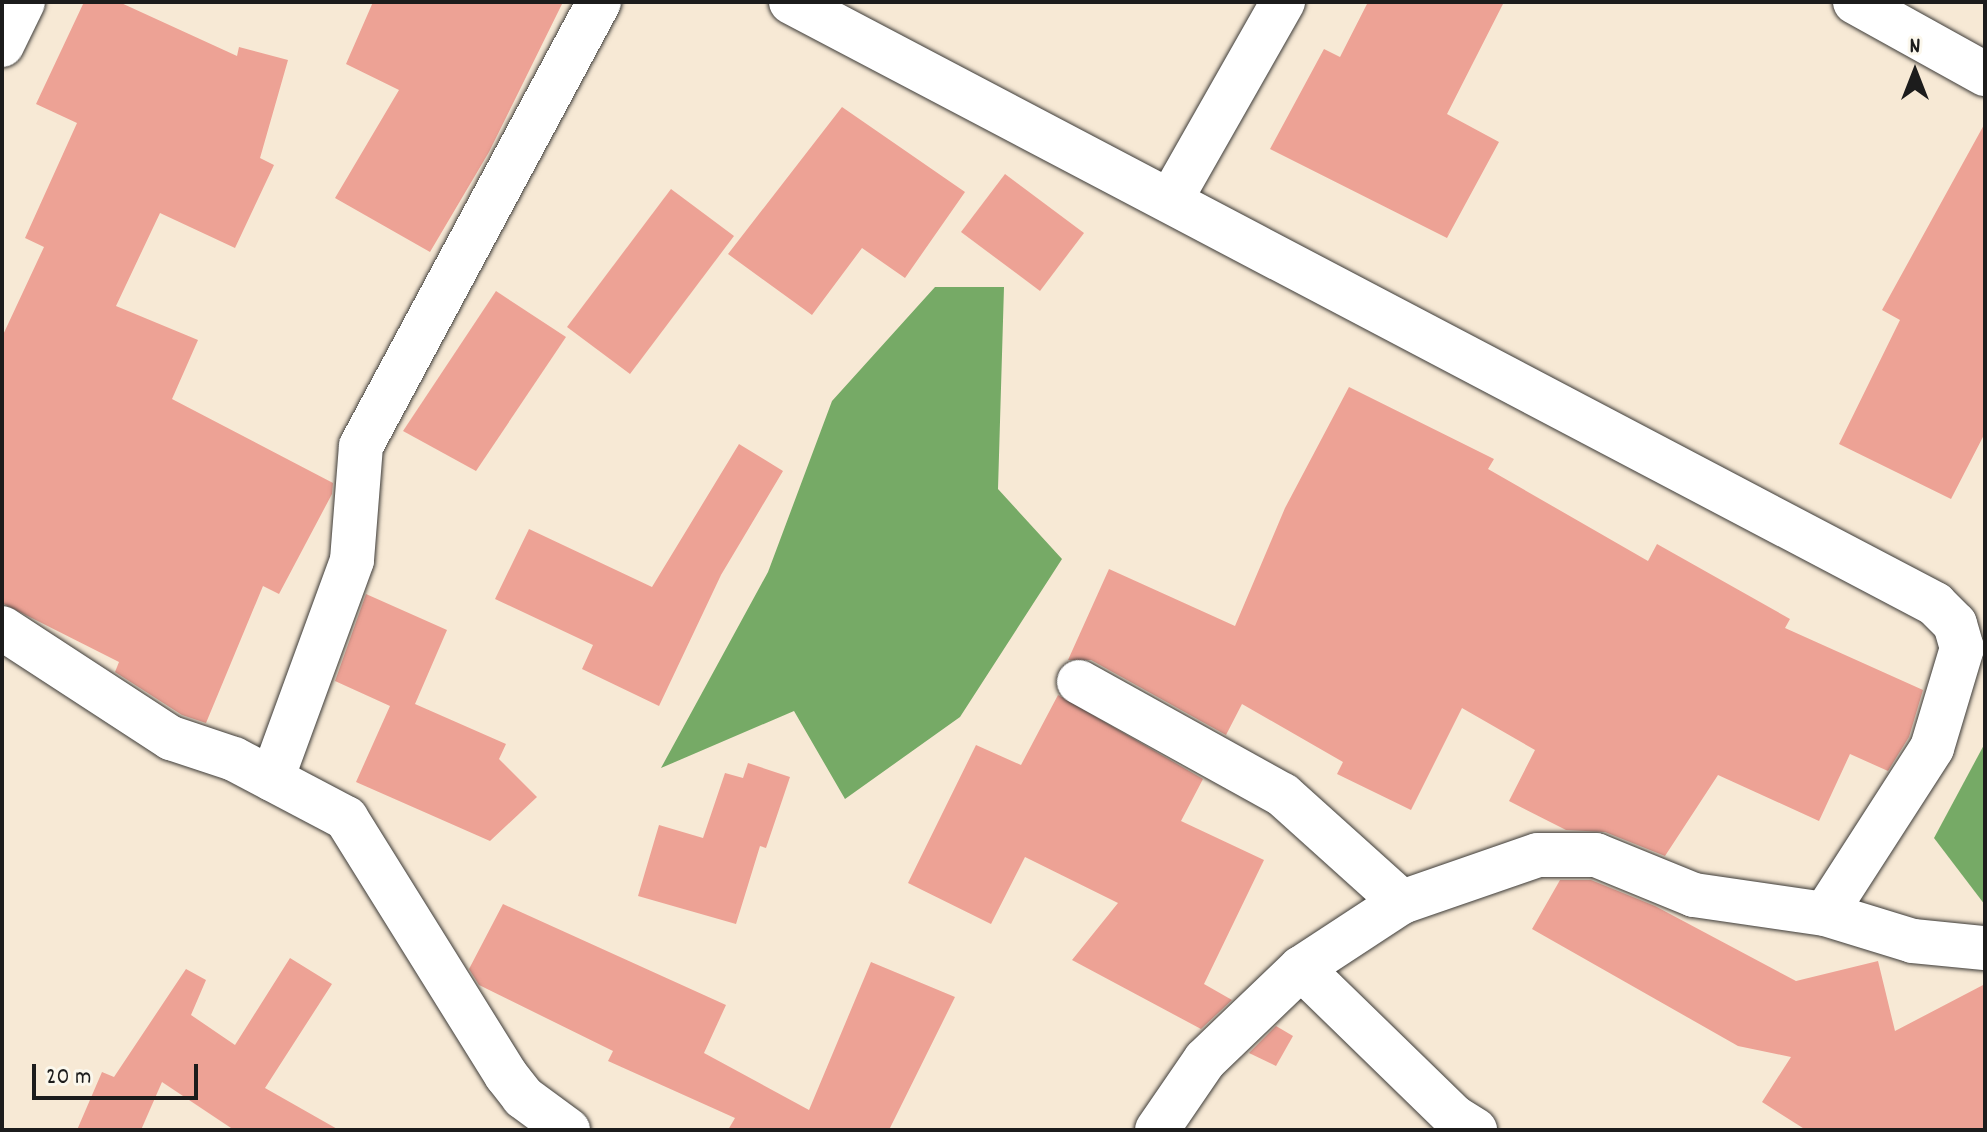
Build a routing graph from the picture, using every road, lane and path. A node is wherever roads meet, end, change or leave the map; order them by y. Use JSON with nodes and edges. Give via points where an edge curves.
{"nodes":[{"id":1,"x":23,"y":2,"type":"edge"},
{"id":2,"x":599,"y":2,"type":"edge"},
{"id":3,"x":791,"y":2,"type":"edge"},
{"id":4,"x":1283,"y":2,"type":"edge"},
{"id":5,"x":1855,"y":2,"type":"edge"},
{"id":6,"x":2,"y":45,"type":"edge"},
{"id":7,"x":1985,"y":74,"type":"edge"},
{"id":8,"x":1171,"y":199,"type":"junction"},
{"id":9,"x":2,"y":628,"type":"edge"},
{"id":10,"x":1079,"y":682,"type":"dead end"},
{"id":11,"x":272,"y":779,"type":"junction"},
{"id":12,"x":1402,"y":902,"type":"junction"},
{"id":13,"x":1825,"y":914,"type":"junction"},
{"id":14,"x":1985,"y":948,"type":"edge"},
{"id":15,"x":1301,"y":968,"type":"junction"},
{"id":16,"x":568,"y":1130,"type":"edge"},
{"id":17,"x":1157,"y":1130,"type":"edge"},
{"id":18,"x":1475,"y":1130,"type":"edge"}],
"edges":[{"from":1,"to":6,"type":"street"},
{"from":2,"to":11,"type":"street","via":[[361,446],[352,560]]},
{"from":3,"to":8,"type":"street"},
{"from":4,"to":8,"type":"street"},
{"from":5,"to":7,"type":"street"},
{"from":8,"to":13,"type":"street","via":[[1935,604],[1955,624],[1962,648],[1932,748]]},
{"from":9,"to":11,"type":"street","via":[[171,738],[234,759]]},
{"from":10,"to":12,"type":"street","via":[[1283,795]]},
{"from":11,"to":16,"type":"street","via":[[346,818],[506,1075],[523,1097]]},
{"from":12,"to":13,"type":"street","via":[[1538,855],[1596,855],[1694,895]]},
{"from":12,"to":15,"type":"street"},
{"from":13,"to":14,"type":"street","via":[[1913,941]]},
{"from":15,"to":17,"type":"street","via":[[1205,1060]]},
{"from":15,"to":18,"type":"street","via":[[1454,1117]]}]}
